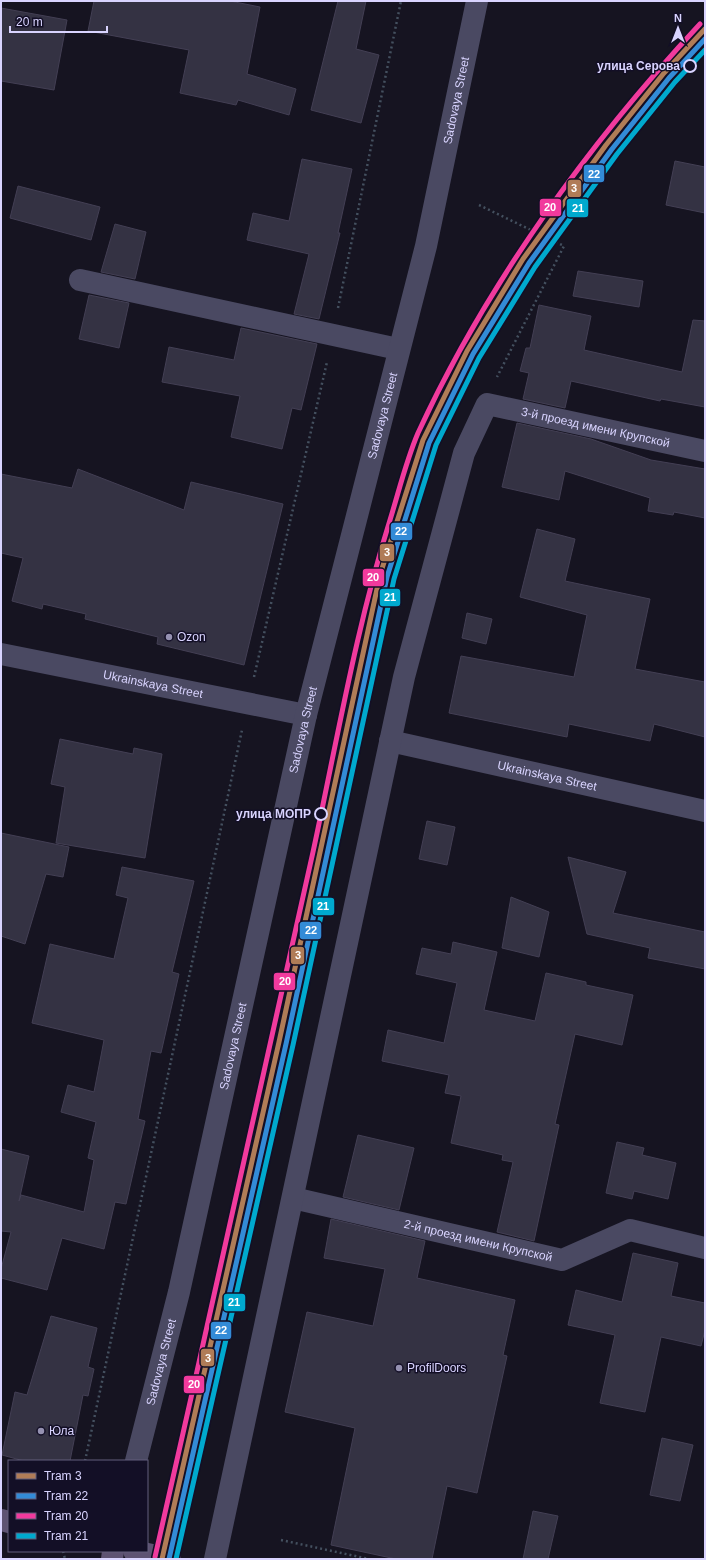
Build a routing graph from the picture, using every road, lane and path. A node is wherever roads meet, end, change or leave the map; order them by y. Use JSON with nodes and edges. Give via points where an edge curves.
{"nodes":[{"id":1,"x":477,"y":1,"type":"edge"},
{"id":2,"x":478,"y":205,"type":"dead end"},
{"id":3,"x":80,"y":280,"type":"dead end"},
{"id":4,"x":398,"y":349,"type":"junction"},
{"id":5,"x":487,"y":404,"type":"junction"},
{"id":6,"x":705,"y":451,"type":"edge"},
{"id":7,"x":1,"y":654,"type":"edge"},
{"id":8,"x":306,"y":714,"type":"junction"},
{"id":9,"x":390,"y":740,"type":"junction"},
{"id":10,"x":705,"y":811,"type":"edge"},
{"id":11,"x":293,"y":1198,"type":"junction"},
{"id":12,"x":705,"y":1248,"type":"edge"},
{"id":13,"x":136,"y":1460,"type":"edge"},
{"id":14,"x":280,"y":1540,"type":"dead end"},
{"id":15,"x":138,"y":1552,"type":"edge"},
{"id":16,"x":170,"y":1559,"type":"edge"},
{"id":17,"x":215,"y":1559,"type":"edge"},
{"id":18,"x":369,"y":1559,"type":"edge"}],
"edges":[{"from":1,"to":4,"type":"street","name":"Sadovaya Street","via":[[426,246]]},
{"from":2,"to":5,"type":"path","via":[[564,246],[501,368]]},
{"from":3,"to":4,"type":"street"},
{"from":4,"to":8,"type":"street","name":"Sadovaya Street"},
{"from":5,"to":6,"type":"street","name":"3-й проезд имени Крупской"},
{"from":5,"to":9,"type":"street","via":[[464,452],[404,677]]},
{"from":7,"to":8,"type":"street","name":"Ukrainskaya Street"},
{"from":8,"to":13,"type":"street","name":"Sadovaya Street","via":[[179,1292]]},
{"from":9,"to":10,"type":"street","name":"Ukrainskaya Street"},
{"from":9,"to":11,"type":"street"},
{"from":11,"to":12,"type":"street","name":"2-й проезд имени Крупской","via":[[562,1260],[630,1230]]},
{"from":11,"to":17,"type":"street"},
{"from":14,"to":18,"type":"path"},
{"from":15,"to":16,"type":"main road"}]}
